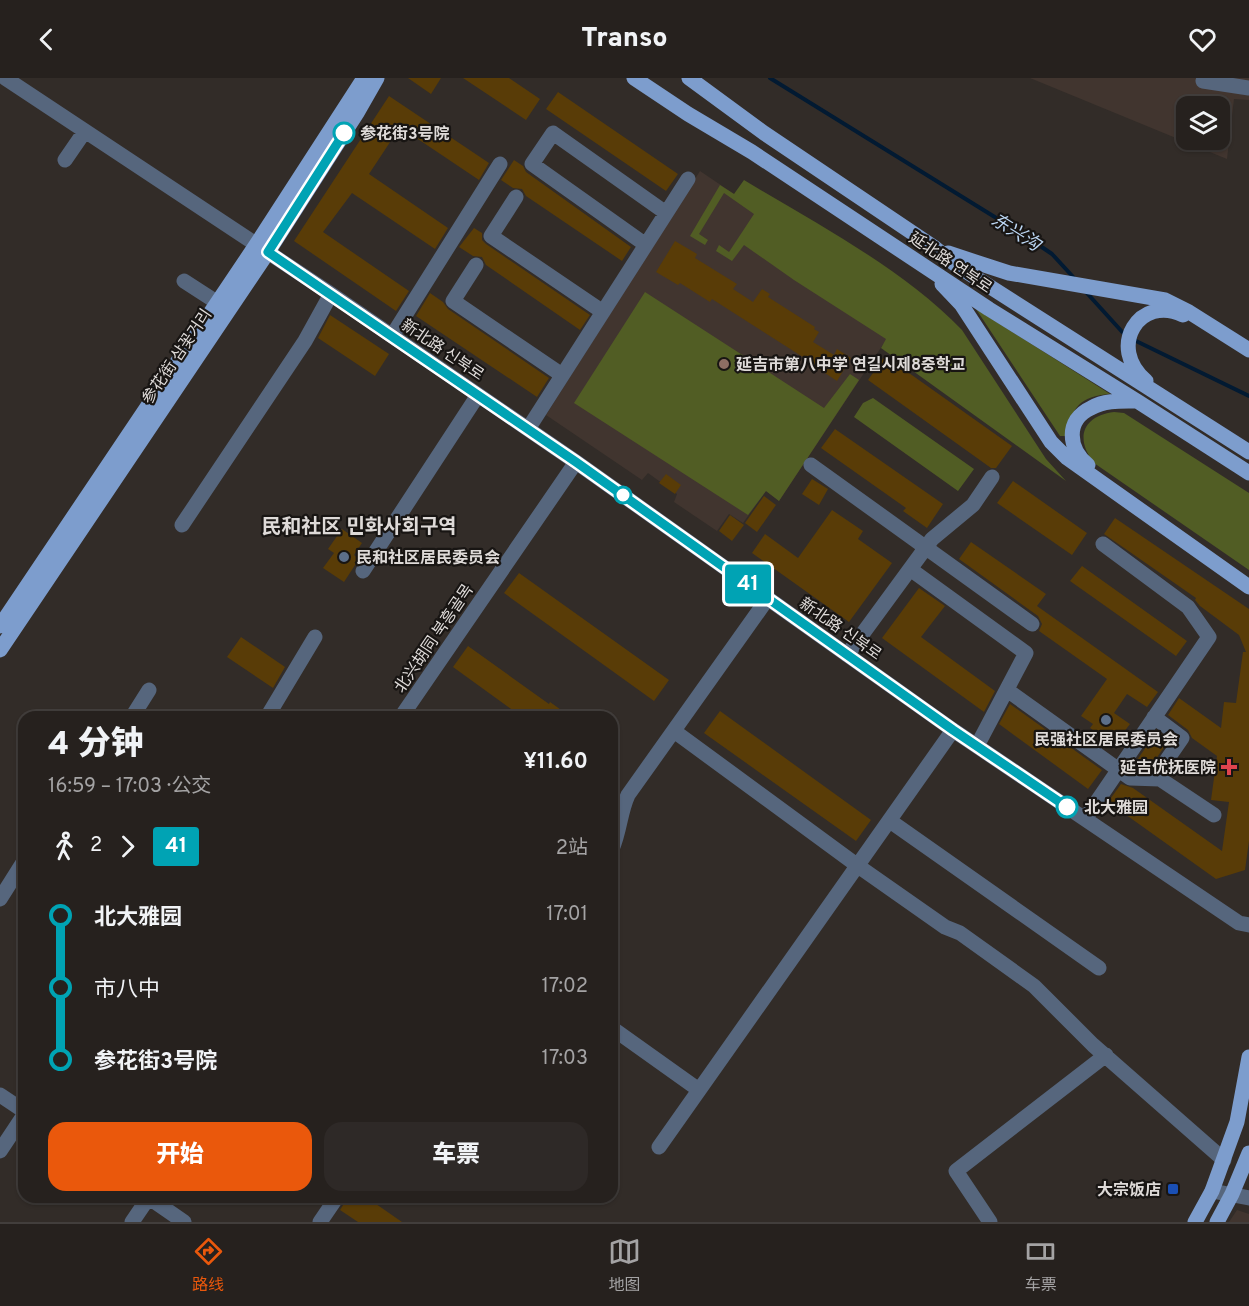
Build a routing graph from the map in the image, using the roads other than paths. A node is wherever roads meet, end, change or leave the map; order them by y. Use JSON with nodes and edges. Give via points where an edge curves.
{"nodes":[{"id":1,"x":5,"y":78,"type":"edge"},
{"id":2,"x":364,"y":78,"type":"edge"},
{"id":3,"x":377,"y":78,"type":"edge"},
{"id":4,"x":634,"y":78,"type":"edge"},
{"id":5,"x":689,"y":78,"type":"edge"},
{"id":6,"x":1203,"y":81,"type":"dead end"},
{"id":7,"x":1249,"y":88,"type":"edge"},
{"id":8,"x":85,"y":131,"type":"junction"},
{"id":9,"x":65,"y":160,"type":"dead end"},
{"id":10,"x":500,"y":164,"type":"dead end"},
{"id":11,"x":688,"y":179,"type":"dead end"},
{"id":12,"x":516,"y":197,"type":"dead end"},
{"id":13,"x":666,"y":213,"type":"junction"},
{"id":14,"x":646,"y":245,"type":"junction"},
{"id":15,"x":936,"y":248,"type":"junction"},
{"id":16,"x":262,"y":249,"type":"junction"},
{"id":17,"x":924,"y":264,"type":"junction"},
{"id":18,"x":476,"y":265,"type":"dead end"},
{"id":19,"x":184,"y":281,"type":"dead end"},
{"id":20,"x":331,"y":294,"type":"junction"},
{"id":21,"x":218,"y":303,"type":"junction"},
{"id":22,"x":603,"y":312,"type":"junction"},
{"id":23,"x":392,"y":336,"type":"junction"},
{"id":24,"x":1249,"y":350,"type":"edge"},
{"id":25,"x":1249,"y":357,"type":"edge"},
{"id":26,"x":562,"y":375,"type":"junction"},
{"id":27,"x":478,"y":395,"type":"junction"},
{"id":28,"x":1137,"y":401,"type":"junction"},
{"id":29,"x":1170,"y":403,"type":"junction"},
{"id":30,"x":528,"y":429,"type":"junction"},
{"id":31,"x":1249,"y":452,"type":"edge"},
{"id":32,"x":576,"y":462,"type":"junction"},
{"id":33,"x":811,"y":465,"type":"dead end"},
{"id":34,"x":1245,"y":471,"type":"edge"},
{"id":35,"x":992,"y":477,"type":"dead end"},
{"id":36,"x":182,"y":525,"type":"dead end"},
{"id":37,"x":1103,"y":544,"type":"dead end"},
{"id":38,"x":918,"y":558,"type":"junction"},
{"id":39,"x":363,"y":571,"type":"dead end"},
{"id":40,"x":1249,"y":580,"type":"edge"},
{"id":41,"x":1249,"y":587,"type":"edge"},
{"id":42,"x":768,"y":598,"type":"junction"},
{"id":43,"x":1032,"y":624,"type":"dead end"},
{"id":44,"x":0,"y":627,"type":"edge"},
{"id":45,"x":315,"y":637,"type":"dead end"},
{"id":46,"x":0,"y":650,"type":"edge"},
{"id":47,"x":847,"y":655,"type":"junction"},
{"id":48,"x":149,"y":690,"type":"dead end"},
{"id":49,"x":1006,"y":690,"type":"junction"},
{"id":50,"x":136,"y":711,"type":"edge"},
{"id":51,"x":271,"y":711,"type":"edge"},
{"id":52,"x":405,"y":711,"type":"edge"},
{"id":53,"x":1154,"y":717,"type":"junction"},
{"id":54,"x":953,"y":730,"type":"junction"},
{"id":55,"x":674,"y":731,"type":"junction"},
{"id":56,"x":977,"y":746,"type":"junction"},
{"id":57,"x":1118,"y":770,"type":"junction"},
{"id":58,"x":1155,"y":777,"type":"junction"},
{"id":59,"x":1214,"y":815,"type":"dead end"},
{"id":60,"x":1084,"y":819,"type":"junction"},
{"id":61,"x":890,"y":821,"type":"junction"},
{"id":62,"x":618,"y":833,"type":"edge"},
{"id":63,"x":858,"y":866,"type":"junction"},
{"id":64,"x":18,"y":870,"type":"edge"},
{"id":65,"x":0,"y":899,"type":"edge"},
{"id":66,"x":1249,"y":926,"type":"edge"},
{"id":67,"x":1099,"y":968,"type":"dead end"},
{"id":68,"x":618,"y":1032,"type":"edge"},
{"id":69,"x":1106,"y":1054,"type":"junction"},
{"id":70,"x":1249,"y":1057,"type":"edge"},
{"id":71,"x":699,"y":1090,"type":"junction"},
{"id":72,"x":0,"y":1095,"type":"edge"},
{"id":73,"x":18,"y":1108,"type":"edge"},
{"id":74,"x":18,"y":1122,"type":"edge"},
{"id":75,"x":659,"y":1147,"type":"dead end"},
{"id":76,"x":0,"y":1151,"type":"edge"},
{"id":77,"x":1249,"y":1152,"type":"edge"},
{"id":78,"x":1224,"y":1160,"type":"junction"},
{"id":79,"x":1212,"y":1191,"type":"junction"},
{"id":80,"x":1232,"y":1194,"type":"junction"},
{"id":81,"x":1249,"y":1198,"type":"edge"},
{"id":82,"x":145,"y":1203,"type":"edge"},
{"id":83,"x":157,"y":1203,"type":"edge"},
{"id":84,"x":334,"y":1203,"type":"edge"},
{"id":85,"x":132,"y":1222,"type":"edge"},
{"id":86,"x":184,"y":1222,"type":"edge"},
{"id":87,"x":320,"y":1222,"type":"edge"},
{"id":88,"x":990,"y":1222,"type":"edge"},
{"id":89,"x":1195,"y":1222,"type":"edge"},
{"id":90,"x":1217,"y":1222,"type":"edge"}],
"edges":[{"from":1,"to":8,"type":"street","name":"新北路 신북로"},
{"from":2,"to":16,"type":"main road","name":"参花街 삼꽃거리"},
{"from":3,"to":16,"type":"main road","name":"参花街 삼꽃거리"},
{"from":4,"to":17,"type":"main road","name":"延北路 연북로"},
{"from":5,"to":15,"type":"main road","name":"延北路 연북로"},
{"from":6,"to":7,"type":"street"},
{"from":8,"to":9,"type":"street"},
{"from":8,"to":16,"type":"street","name":"新北路 신북로"},
{"from":10,"to":23,"type":"street"},
{"from":11,"to":13,"type":"street"},
{"from":12,"to":22,"type":"street","via":[[491,236]]},
{"from":13,"to":14,"type":"street"},
{"from":13,"to":14,"type":"street","via":[[553,133],[532,165]]},
{"from":14,"to":22,"type":"street"},
{"from":15,"to":24,"type":"main road","via":[[996,270],[1176,304]]},
{"from":15,"to":29,"type":"main road","name":"延北路 연북로","via":[[956,265]]},
{"from":16,"to":20,"type":"street","name":"新北路 신북로"},
{"from":16,"to":21,"type":"main road","name":"参花街 삼꽃거리"},
{"from":16,"to":46,"type":"main road","name":"参花街 삼꽃거리"},
{"from":17,"to":28,"type":"main road","name":"延北路 연북로"},
{"from":17,"to":41,"type":"main road","via":[[961,304],[1051,442],[1067,458]]},
{"from":18,"to":26,"type":"street","via":[[453,301]]},
{"from":19,"to":21,"type":"street"},
{"from":20,"to":23,"type":"street","name":"新北路 신북로"},
{"from":20,"to":36,"type":"street","via":[[305,342]]},
{"from":21,"to":44,"type":"main road","name":"参花街 삼꽃거리"},
{"from":22,"to":26,"type":"street"},
{"from":23,"to":27,"type":"street","name":"新北路 신북로"},
{"from":25,"to":29,"type":"main road","via":[[1180,314],[1163,310],[1147,315],[1130,334],[1129,358],[1141,376]]},
{"from":26,"to":30,"type":"street"},
{"from":27,"to":30,"type":"street","name":"新北路 신북로"},
{"from":27,"to":39,"type":"street"},
{"from":28,"to":34,"type":"main road","name":"延北路 연북로"},
{"from":28,"to":40,"type":"main road","via":[[1100,404],[1082,413],[1072,434],[1075,452],[1090,467]]},
{"from":29,"to":31,"type":"main road","name":"延北路 연북로"},
{"from":30,"to":32,"type":"street","name":"新北路 신북로"},
{"from":32,"to":42,"type":"street","name":"新北路 신북로"},
{"from":32,"to":52,"type":"street","name":"北兴胡同 북흥골목"},
{"from":33,"to":38,"type":"street"},
{"from":35,"to":38,"type":"street","via":[[973,505],[932,540]]},
{"from":37,"to":53,"type":"street","via":[[1184,603],[1209,637]]},
{"from":38,"to":43,"type":"street"},
{"from":38,"to":47,"type":"street"},
{"from":38,"to":49,"type":"street","via":[[1026,653]]},
{"from":42,"to":47,"type":"street","name":"新北路 신북로"},
{"from":42,"to":55,"type":"street"},
{"from":45,"to":51,"type":"street"},
{"from":47,"to":54,"type":"street","name":"新北路 신북로"},
{"from":48,"to":50,"type":"street"},
{"from":49,"to":56,"type":"street"},
{"from":49,"to":57,"type":"street"},
{"from":53,"to":57,"type":"street"},
{"from":53,"to":58,"type":"street","via":[[1182,738]]},
{"from":54,"to":56,"type":"street","name":"新北路 신북로"},
{"from":54,"to":61,"type":"street"},
{"from":55,"to":62,"type":"street","via":[[628,795]]},
{"from":55,"to":63,"type":"street"},
{"from":56,"to":60,"type":"street","name":"新北路 신북로"},
{"from":57,"to":58,"type":"street","via":[[1130,778]]},
{"from":57,"to":60,"type":"street"},
{"from":58,"to":59,"type":"street"},
{"from":60,"to":66,"type":"street","name":"新北路 신북로"},
{"from":61,"to":63,"type":"street"},
{"from":61,"to":67,"type":"street"},
{"from":63,"to":69,"type":"street","via":[[1034,986]]},
{"from":63,"to":71,"type":"street"},
{"from":64,"to":65,"type":"street"},
{"from":68,"to":71,"type":"street"},
{"from":69,"to":78,"type":"street"},
{"from":69,"to":88,"type":"street","via":[[956,1171]]},
{"from":70,"to":78,"type":"main road","via":[[1237,1122]]},
{"from":71,"to":75,"type":"street"},
{"from":72,"to":73,"type":"street"},
{"from":74,"to":76,"type":"street"},
{"from":77,"to":80,"type":"main road"},
{"from":78,"to":79,"type":"main road"},
{"from":79,"to":80,"type":"street"},
{"from":79,"to":89,"type":"main road"},
{"from":80,"to":81,"type":"street"},
{"from":80,"to":90,"type":"main road"},
{"from":82,"to":85,"type":"street"},
{"from":83,"to":86,"type":"street"},
{"from":84,"to":87,"type":"street"}]}
